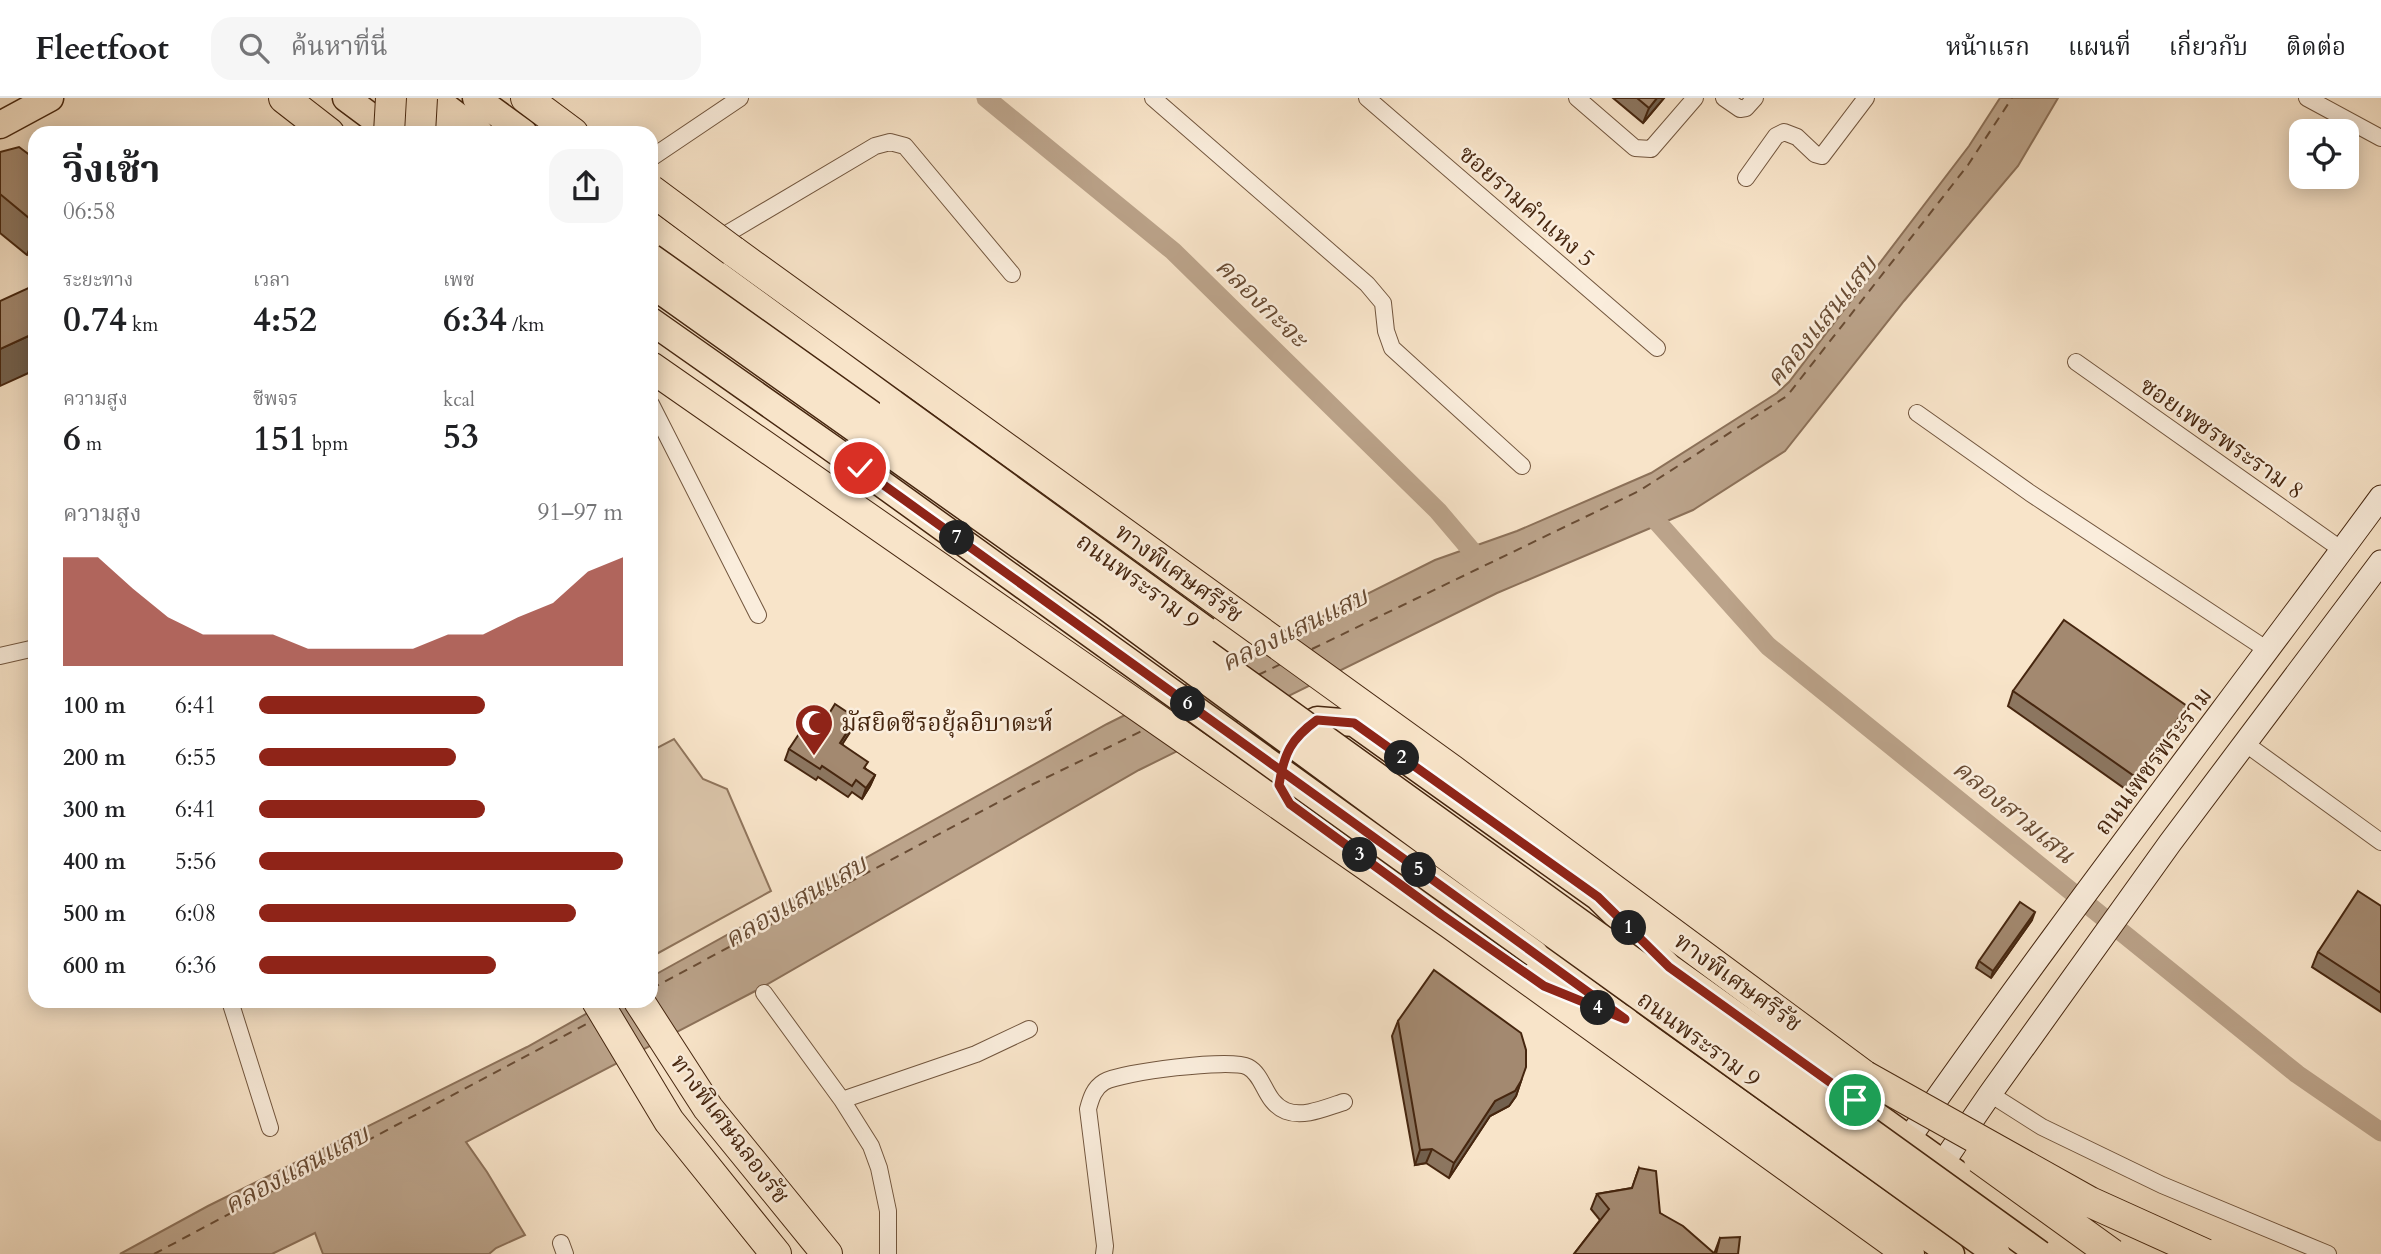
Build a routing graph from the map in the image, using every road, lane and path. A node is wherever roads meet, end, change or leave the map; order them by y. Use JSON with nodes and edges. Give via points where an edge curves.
{"nodes":[{"id":1,"x":50,"y":98,"type":"edge"},
{"id":2,"x":284,"y":98,"type":"edge"},
{"id":3,"x":346,"y":98,"type":"edge"},
{"id":4,"x":393,"y":98,"type":"edge"},
{"id":5,"x":422,"y":98,"type":"edge"},
{"id":6,"x":434,"y":98,"type":"edge"},
{"id":7,"x":476,"y":98,"type":"edge"},
{"id":8,"x":526,"y":98,"type":"edge"},
{"id":9,"x":740,"y":98,"type":"edge"},
{"id":10,"x":1153,"y":98,"type":"edge"},
{"id":11,"x":1367,"y":98,"type":"edge"},
{"id":12,"x":1577,"y":98,"type":"edge"},
{"id":13,"x":1695,"y":98,"type":"edge"},
{"id":14,"x":1724,"y":98,"type":"edge"},
{"id":15,"x":1755,"y":98,"type":"edge"},
{"id":16,"x":1866,"y":98,"type":"edge"},
{"id":17,"x":2307,"y":98,"type":"edge"},
{"id":18,"x":0,"y":125,"type":"edge"},
{"id":19,"x":319,"y":126,"type":"edge"},
{"id":20,"x":382,"y":126,"type":"edge"},
{"id":21,"x":391,"y":126,"type":"edge"},
{"id":22,"x":420,"y":126,"type":"edge"},
{"id":23,"x":432,"y":126,"type":"edge"},
{"id":24,"x":471,"y":126,"type":"edge"},
{"id":25,"x":514,"y":126,"type":"edge"},
{"id":26,"x":564,"y":126,"type":"edge"},
{"id":27,"x":2381,"y":138,"type":"edge"},
{"id":28,"x":658,"y":153,"type":"edge"},
{"id":29,"x":1746,"y":178,"type":"dead end"},
{"id":30,"x":658,"y":195,"type":"edge"},
{"id":31,"x":658,"y":231,"type":"edge"},
{"id":32,"x":690,"y":255,"type":"junction"},
{"id":33,"x":658,"y":262,"type":"edge"},
{"id":34,"x":1012,"y":274,"type":"dead end"},
{"id":35,"x":658,"y":289,"type":"edge"},
{"id":36,"x":658,"y":331,"type":"edge"},
{"id":37,"x":1657,"y":348,"type":"dead end"},
{"id":38,"x":2076,"y":362,"type":"dead end"},
{"id":39,"x":658,"y":372,"type":"edge"},
{"id":40,"x":1917,"y":413,"type":"dead end"},
{"id":41,"x":658,"y":418,"type":"edge"},
{"id":42,"x":1522,"y":466,"type":"dead end"},
{"id":43,"x":2381,"y":496,"type":"edge"},
{"id":44,"x":2342,"y":550,"type":"junction"},
{"id":45,"x":2381,"y":562,"type":"edge"},
{"id":46,"x":758,"y":615,"type":"dead end"},
{"id":47,"x":28,"y":650,"type":"edge"},
{"id":48,"x":2269,"y":651,"type":"junction"},
{"id":49,"x":0,"y":656,"type":"edge"},
{"id":50,"x":2216,"y":722,"type":"junction"},
{"id":51,"x":2246,"y":744,"type":"junction"},
{"id":52,"x":2381,"y":842,"type":"edge"},
{"id":53,"x":1669,"y":967,"type":"junction"},
{"id":54,"x":764,"y":993,"type":"dead end"},
{"id":55,"x":232,"y":1008,"type":"edge"},
{"id":56,"x":601,"y":1008,"type":"edge"},
{"id":57,"x":644,"y":1008,"type":"edge"},
{"id":58,"x":1625,"y":1019,"type":"junction"},
{"id":59,"x":1029,"y":1029,"type":"dead end"},
{"id":60,"x":1865,"y":1076,"type":"junction"},
{"id":61,"x":1990,"y":1094,"type":"junction"},
{"id":62,"x":842,"y":1100,"type":"junction"},
{"id":63,"x":1344,"y":1102,"type":"dead end"},
{"id":64,"x":1974,"y":1117,"type":"junction"},
{"id":65,"x":270,"y":1128,"type":"dead end"},
{"id":66,"x":1908,"y":1139,"type":"junction"},
{"id":67,"x":1943,"y":1163,"type":"junction"},
{"id":68,"x":1970,"y":1182,"type":"junction"},
{"id":69,"x":1869,"y":1195,"type":"junction"},
{"id":70,"x":2014,"y":1214,"type":"junction"},
{"id":71,"x":1903,"y":1219,"type":"junction"},
{"id":72,"x":2320,"y":1253,"type":"edge"},
{"id":73,"x":776,"y":1254,"type":"edge"},
{"id":74,"x":827,"y":1254,"type":"edge"},
{"id":75,"x":888,"y":1254,"type":"edge"},
{"id":76,"x":1104,"y":1254,"type":"edge"},
{"id":77,"x":1909,"y":1254,"type":"edge"},
{"id":78,"x":1951,"y":1254,"type":"edge"},
{"id":79,"x":1997,"y":1254,"type":"edge"},
{"id":80,"x":2040,"y":1254,"type":"edge"},
{"id":81,"x":2069,"y":1254,"type":"edge"},
{"id":82,"x":2112,"y":1254,"type":"edge"},
{"id":83,"x":2119,"y":1254,"type":"edge"},
{"id":84,"x":2205,"y":1254,"type":"edge"}],
"edges":[{"from":1,"to":18,"type":"main road"},
{"from":2,"to":19,"type":"highway"},
{"from":3,"to":20,"type":"main road"},
{"from":4,"to":21,"type":"highway","bridge":true},
{"from":4,"to":23,"type":"main road"},
{"from":5,"to":22,"type":"highway","bridge":true},
{"from":6,"to":24,"type":"main road"},
{"from":7,"to":25,"type":"main road"},
{"from":8,"to":26,"type":"highway"},
{"from":9,"to":28,"type":"street"},
{"from":10,"to":42,"type":"street","via":[[1367,284],[1383,303],[1392,348]]},
{"from":11,"to":37,"type":"street","name":"ซอยรามคำแหง 5"},
{"from":12,"to":13,"type":"street","via":[[1635,148],[1651,149]]},
{"from":14,"to":15,"type":"street","via":[[1740,109]]},
{"from":16,"to":29,"type":"street","via":[[1822,156],[1784,132],[1776,136]]},
{"from":17,"to":27,"type":"street"},
{"from":30,"to":60,"type":"highway","name":"ทางพิเศษศรีรัช","bridge":true,"via":[[1452,770]]},
{"from":31,"to":32,"type":"main road","name":"ถนนพระราม 9"},
{"from":32,"to":34,"type":"street","via":[[875,146],[890,142],[905,146]]},
{"from":32,"to":53,"type":"main road","name":"ถนนพระราม 9","bridge":true},
{"from":33,"to":80,"type":"main road","name":"ถนนพระราม 9","bridge":true},
{"from":35,"to":79,"type":"main road","name":"ถนนพระราม 9","bridge":true,"via":[[1106,607]]},
{"from":36,"to":58,"type":"main road","name":"ถนนพระราม 9","bridge":true,"via":[[860,468]]},
{"from":38,"to":44,"type":"street","name":"ซอยเพชรพระราม 8"},
{"from":39,"to":77,"type":"highway","via":[[1451,924]]},
{"from":40,"to":48,"type":"street"},
{"from":41,"to":46,"type":"street"},
{"from":43,"to":44,"type":"street","name":"ถนนเพชรพระราม"},
{"from":44,"to":48,"type":"street","name":"ถนนเพชรพระราม"},
{"from":45,"to":51,"type":"street"},
{"from":47,"to":49,"type":"street"},
{"from":48,"to":50,"type":"street","name":"ถนนเพชรพระราม"},
{"from":50,"to":51,"type":"street"},
{"from":50,"to":66,"type":"street","name":"ถนนเพชรพระราม"},
{"from":51,"to":52,"type":"street"},
{"from":51,"to":61,"type":"street"},
{"from":53,"to":58,"type":"main road","via":[[1598,897],[1354,723],[1317,720],[1298,734],[1283,760],[1279,785],[1290,804],[1544,986]]},
{"from":53,"to":66,"type":"main road","name":"ถนนพระราม 9"},
{"from":54,"to":62,"type":"street"},
{"from":55,"to":65,"type":"street"},
{"from":56,"to":73,"type":"highway","name":"ทางพิเศษฉลองรัช","via":[[669,1121]]},
{"from":57,"to":74,"type":"highway","name":"ทางพิเศษฉลองรัช","via":[[708,1108]]},
{"from":58,"to":69,"type":"main road","name":"ถนนพระราม 9"},
{"from":59,"to":62,"type":"street","via":[[975,1054]]},
{"from":60,"to":82,"type":"highway","name":"ทางพิเศษศรีรัช","bridge":true},
{"from":60,"to":84,"type":"highway","bridge":true,"via":[[2090,1202]]},
{"from":61,"to":64,"type":"street"},
{"from":61,"to":72,"type":"street","via":[[2042,1127],[2162,1185]]},
{"from":62,"to":75,"type":"street","via":[[879,1168],[888,1211]]},
{"from":63,"to":76,"type":"street","via":[[1303,1113],[1286,1111],[1274,1103],[1247,1066],[1218,1063],[1105,1082],[1088,1109]]},
{"from":64,"to":67,"type":"street"},
{"from":64,"to":68,"type":"main road"},
{"from":66,"to":67,"type":"main road","name":"ถนนพระราม 9"},
{"from":66,"to":69,"type":"street","name":"ถนนเพชรพระราม"},
{"from":67,"to":68,"type":"main road","name":"ถนนพระราม 9"},
{"from":67,"to":71,"type":"street"},
{"from":68,"to":70,"type":"main road","name":"ถนนพระราม 9"},
{"from":69,"to":71,"type":"main road","name":"ถนนพระราม 9"},
{"from":70,"to":81,"type":"main road","name":"ถนนพระราม 9"},
{"from":70,"to":83,"type":"highway"},
{"from":71,"to":78,"type":"main road","name":"ถนนพระราม 9"}]}
